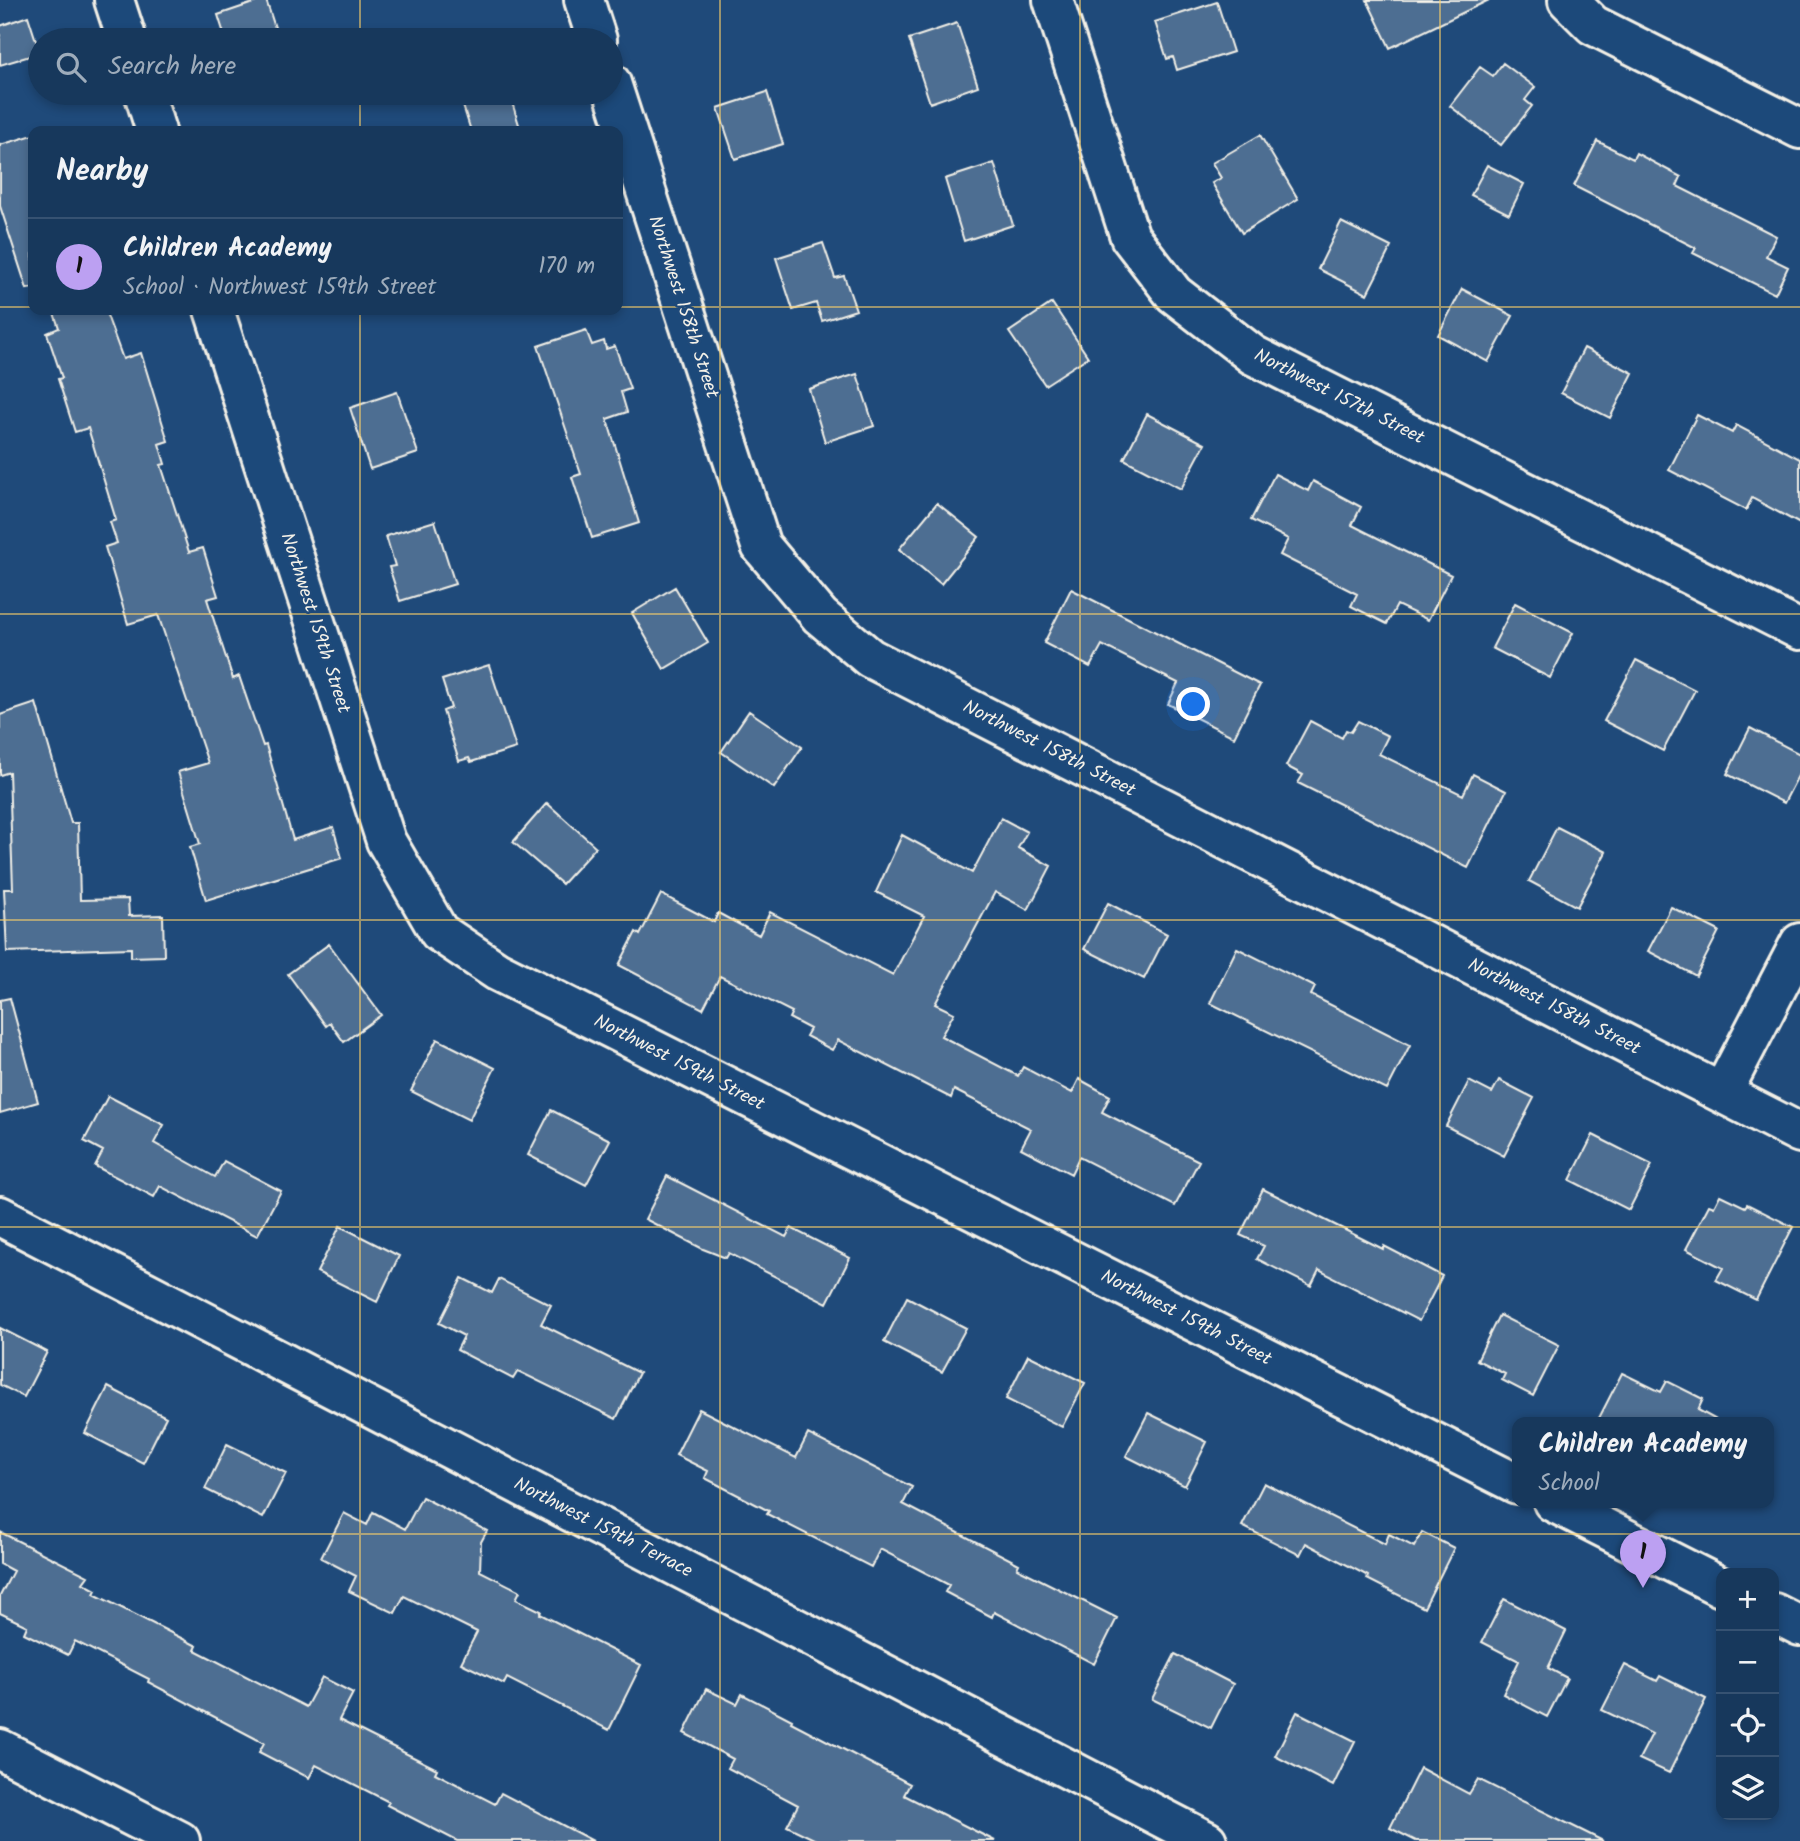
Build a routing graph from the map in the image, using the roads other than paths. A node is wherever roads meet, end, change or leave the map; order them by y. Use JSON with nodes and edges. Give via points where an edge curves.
{"nodes":[{"id":1,"x":114,"y":0,"type":"edge"},
{"id":2,"x":584,"y":0,"type":"edge"},
{"id":3,"x":1053,"y":0,"type":"edge"},
{"id":4,"x":1568,"y":0,"type":"edge"},
{"id":5,"x":123,"y":28,"type":"edge"},
{"id":6,"x":593,"y":28,"type":"edge"},
{"id":7,"x":148,"y":105,"type":"edge"},
{"id":8,"x":618,"y":105,"type":"edge"},
{"id":9,"x":154,"y":126,"type":"edge"},
{"id":10,"x":1800,"y":129,"type":"edge"},
{"id":11,"x":216,"y":315,"type":"edge"},
{"id":12,"x":1800,"y":630,"type":"edge"},
{"id":13,"x":1800,"y":943,"type":"edge"},
{"id":14,"x":1721,"y":1093,"type":"junction"},
{"id":15,"x":1800,"y":1133,"type":"edge"},
{"id":16,"x":0,"y":1216,"type":"edge"},
{"id":17,"x":1512,"y":1481,"type":"edge"},
{"id":18,"x":1565,"y":1508,"type":"edge"},
{"id":19,"x":1716,"y":1584,"type":"edge"},
{"id":20,"x":1779,"y":1616,"type":"edge"},
{"id":21,"x":1800,"y":1626,"type":"edge"},
{"id":22,"x":0,"y":1749,"type":"edge"},
{"id":23,"x":180,"y":1841,"type":"edge"},
{"id":24,"x":1207,"y":1841,"type":"edge"}],
"edges":[{"from":1,"to":5,"type":"street"},
{"from":2,"to":6,"type":"street"},
{"from":3,"to":12,"type":"street","name":"Northwest 157th Street","via":[[1130,236],[1174,294],[1253,355]]},
{"from":4,"to":10,"type":"street","via":[[1593,24]]},
{"from":7,"to":9,"type":"street"},
{"from":8,"to":14,"type":"street","name":"Northwest 158th Street","via":[[761,546],[820,616],[870,658]]},
{"from":11,"to":17,"type":"street","name":"Northwest 159th Street","via":[[386,841],[439,932],[497,971]]},
{"from":13,"to":14,"type":"street"},
{"from":14,"to":15,"type":"street","name":"Northwest 158th Street"},
{"from":16,"to":24,"type":"street","name":"Northwest 159th Terrace"},
{"from":18,"to":19,"type":"street"},
{"from":20,"to":21,"type":"street"},
{"from":22,"to":23,"type":"street"}]}
